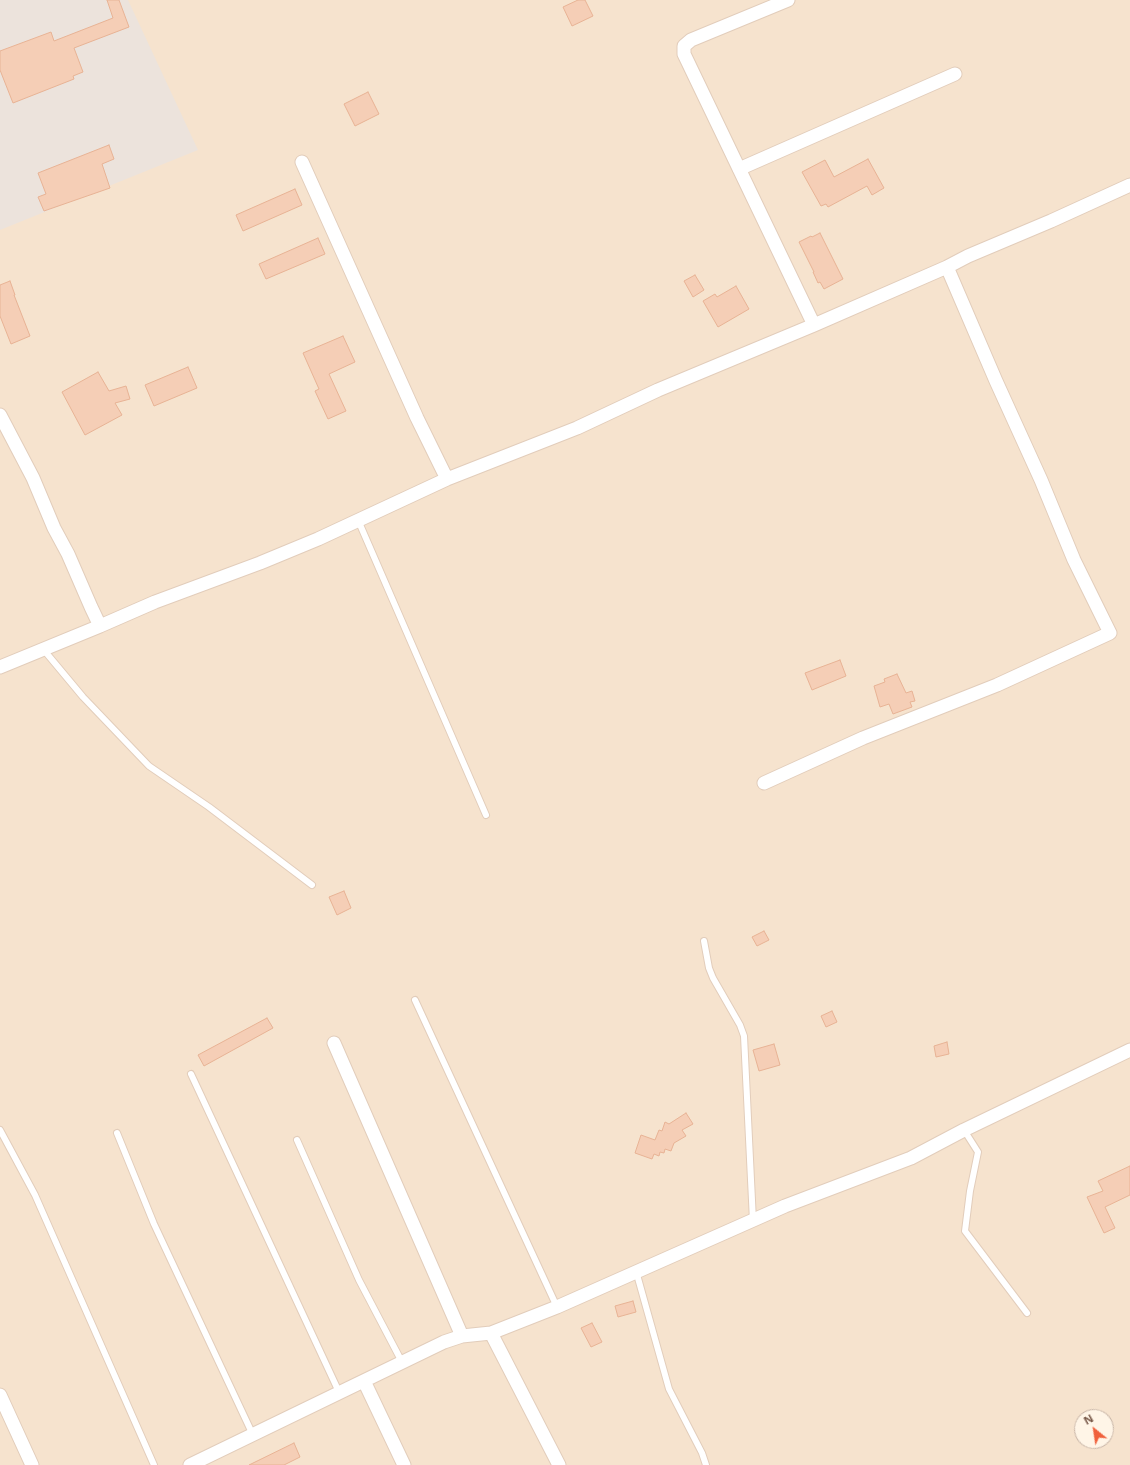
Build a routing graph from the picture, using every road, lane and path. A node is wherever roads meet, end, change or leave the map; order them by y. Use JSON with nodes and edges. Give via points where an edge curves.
{"nodes":[{"id":1,"x":788,"y":0,"type":"edge"},
{"id":2,"x":955,"y":74,"type":"dead end"},
{"id":3,"x":302,"y":162,"type":"dead end"},
{"id":4,"x":739,"y":169,"type":"junction"},
{"id":5,"x":1130,"y":185,"type":"edge"},
{"id":6,"x":947,"y":267,"type":"junction"},
{"id":7,"x":814,"y":325,"type":"junction"},
{"id":8,"x":0,"y":415,"type":"edge"},
{"id":9,"x":448,"y":480,"type":"junction"},
{"id":10,"x":358,"y":520,"type":"junction"},
{"id":11,"x":100,"y":626,"type":"junction"},
{"id":12,"x":43,"y":649,"type":"junction"},
{"id":13,"x":0,"y":668,"type":"edge"},
{"id":14,"x":764,"y":783,"type":"dead end"},
{"id":15,"x":486,"y":815,"type":"dead end"},
{"id":16,"x":312,"y":885,"type":"dead end"},
{"id":17,"x":704,"y":940,"type":"dead end"},
{"id":18,"x":415,"y":1000,"type":"dead end"},
{"id":19,"x":334,"y":1043,"type":"dead end"},
{"id":20,"x":1130,"y":1050,"type":"edge"},
{"id":21,"x":192,"y":1074,"type":"dead end"},
{"id":22,"x":0,"y":1130,"type":"edge"},
{"id":23,"x":964,"y":1130,"type":"junction"},
{"id":24,"x":117,"y":1133,"type":"dead end"},
{"id":25,"x":297,"y":1140,"type":"dead end"},
{"id":26,"x":753,"y":1221,"type":"junction"},
{"id":27,"x":636,"y":1271,"type":"junction"},
{"id":28,"x":557,"y":1306,"type":"junction"},
{"id":29,"x":1027,"y":1313,"type":"dead end"},
{"id":30,"x":491,"y":1333,"type":"junction"},
{"id":31,"x":462,"y":1336,"type":"junction"},
{"id":32,"x":402,"y":1362,"type":"junction"},
{"id":33,"x":364,"y":1381,"type":"junction"},
{"id":34,"x":339,"y":1392,"type":"junction"},
{"id":35,"x":0,"y":1395,"type":"edge"},
{"id":36,"x":253,"y":1435,"type":"junction"},
{"id":37,"x":32,"y":1465,"type":"edge"},
{"id":38,"x":154,"y":1465,"type":"edge"},
{"id":39,"x":190,"y":1465,"type":"edge"},
{"id":40,"x":404,"y":1465,"type":"edge"},
{"id":41,"x":559,"y":1465,"type":"edge"},
{"id":42,"x":706,"y":1465,"type":"edge"}],
"edges":[{"from":1,"to":4,"type":"street","via":[[692,40],[684,46],[684,54]]},
{"from":2,"to":4,"type":"street"},
{"from":3,"to":9,"type":"street","via":[[417,418]]},
{"from":4,"to":7,"type":"street"},
{"from":5,"to":6,"type":"street"},
{"from":6,"to":7,"type":"street"},
{"from":6,"to":14,"type":"street","via":[[1074,560],[1110,633],[996,685],[863,738]]},
{"from":7,"to":9,"type":"street","via":[[658,390],[578,428]]},
{"from":8,"to":11,"type":"street","via":[[33,478]]},
{"from":9,"to":10,"type":"street"},
{"from":10,"to":11,"type":"street","via":[[267,560],[155,602]]},
{"from":10,"to":15,"type":"lane"},
{"from":11,"to":12,"type":"street"},
{"from":12,"to":13,"type":"street"},
{"from":12,"to":16,"type":"lane","via":[[83,697],[150,766]]},
{"from":17,"to":26,"type":"lane","via":[[713,978],[744,1036]]},
{"from":18,"to":28,"type":"lane"},
{"from":19,"to":31,"type":"street"},
{"from":20,"to":23,"type":"street"},
{"from":21,"to":34,"type":"lane"},
{"from":22,"to":38,"type":"lane","via":[[36,1195]]},
{"from":23,"to":26,"type":"street","via":[[911,1158],[785,1206]]},
{"from":23,"to":29,"type":"lane","via":[[978,1152],[965,1231]]},
{"from":24,"to":36,"type":"lane","via":[[154,1224]]},
{"from":25,"to":32,"type":"lane","via":[[359,1280]]},
{"from":26,"to":27,"type":"street"},
{"from":27,"to":28,"type":"street"},
{"from":27,"to":42,"type":"lane","via":[[669,1389]]},
{"from":28,"to":30,"type":"street"},
{"from":30,"to":31,"type":"street"},
{"from":30,"to":41,"type":"street"},
{"from":31,"to":32,"type":"street"},
{"from":32,"to":33,"type":"street"},
{"from":33,"to":34,"type":"street"},
{"from":33,"to":40,"type":"street"},
{"from":34,"to":36,"type":"street"},
{"from":35,"to":37,"type":"street"},
{"from":36,"to":39,"type":"street"}]}
